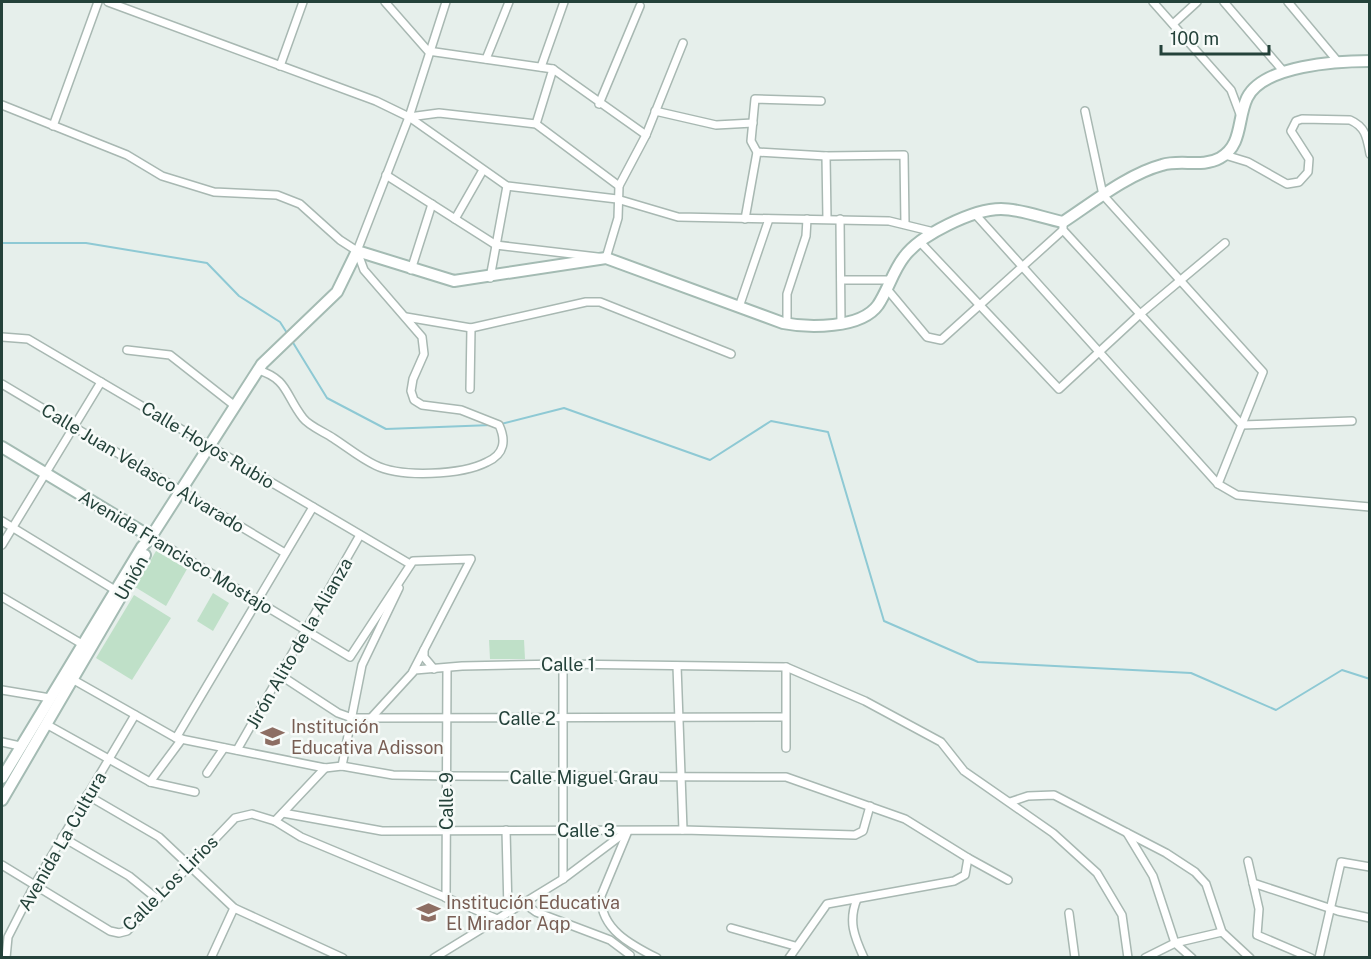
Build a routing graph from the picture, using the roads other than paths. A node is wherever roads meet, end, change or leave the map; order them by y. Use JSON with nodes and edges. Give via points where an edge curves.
{"nodes":[{"id":1,"x":98,"y":2,"type":"edge"},
{"id":2,"x":108,"y":2,"type":"edge"},
{"id":3,"x":303,"y":2,"type":"edge"},
{"id":4,"x":386,"y":2,"type":"edge"},
{"id":5,"x":446,"y":2,"type":"edge"},
{"id":6,"x":509,"y":2,"type":"edge"},
{"id":7,"x":564,"y":2,"type":"edge"},
{"id":8,"x":1153,"y":2,"type":"edge"},
{"id":9,"x":1197,"y":2,"type":"edge"},
{"id":10,"x":1224,"y":2,"type":"edge"},
{"id":11,"x":1288,"y":2,"type":"edge"},
{"id":12,"x":640,"y":6,"type":"dead end"},
{"id":13,"x":1173,"y":24,"type":"junction"},
{"id":14,"x":683,"y":43,"type":"dead end"},
{"id":15,"x":428,"y":51,"type":"junction"},
{"id":16,"x":486,"y":59,"type":"junction"},
{"id":17,"x":1370,"y":62,"type":"edge"},
{"id":18,"x":1340,"y":63,"type":"junction"},
{"id":19,"x":280,"y":66,"type":"junction"},
{"id":20,"x":541,"y":67,"type":"junction"},
{"id":21,"x":553,"y":69,"type":"junction"},
{"id":22,"x":1284,"y":72,"type":"junction"},
{"id":23,"x":821,"y":101,"type":"dead end"},
{"id":24,"x":599,"y":104,"type":"junction"},
{"id":25,"x":2,"y":105,"type":"edge"},
{"id":26,"x":655,"y":111,"type":"junction"},
{"id":27,"x":1085,"y":111,"type":"dead end"},
{"id":28,"x":409,"y":117,"type":"junction"},
{"id":29,"x":1242,"y":119,"type":"junction"},
{"id":30,"x":753,"y":123,"type":"junction"},
{"id":31,"x":536,"y":124,"type":"junction"},
{"id":32,"x":53,"y":126,"type":"junction"},
{"id":33,"x":646,"y":135,"type":"junction"},
{"id":34,"x":757,"y":152,"type":"junction"},
{"id":35,"x":1370,"y":154,"type":"edge"},
{"id":36,"x":1225,"y":155,"type":"junction"},
{"id":37,"x":825,"y":156,"type":"junction"},
{"id":38,"x":483,"y":170,"type":"junction"},
{"id":39,"x":386,"y":175,"type":"junction"},
{"id":40,"x":507,"y":186,"type":"junction"},
{"id":41,"x":620,"y":186,"type":"junction"},
{"id":42,"x":1103,"y":195,"type":"junction"},
{"id":43,"x":617,"y":199,"type":"junction"},
{"id":44,"x":432,"y":204,"type":"junction"},
{"id":45,"x":975,"y":214,"type":"junction"},
{"id":46,"x":455,"y":219,"type":"junction"},
{"id":47,"x":745,"y":219,"type":"junction"},
{"id":48,"x":769,"y":219,"type":"junction"},
{"id":49,"x":807,"y":219,"type":"junction"},
{"id":50,"x":827,"y":219,"type":"junction"},
{"id":51,"x":840,"y":219,"type":"junction"},
{"id":52,"x":905,"y":224,"type":"junction"},
{"id":53,"x":1063,"y":226,"type":"junction"},
{"id":54,"x":934,"y":232,"type":"junction"},
{"id":55,"x":920,"y":242,"type":"junction"},
{"id":56,"x":1225,"y":243,"type":"dead end"},
{"id":57,"x":496,"y":245,"type":"junction"},
{"id":58,"x":357,"y":250,"type":"junction"},
{"id":59,"x":606,"y":258,"type":"junction"},
{"id":60,"x":1022,"y":267,"type":"junction"},
{"id":61,"x":411,"y":270,"type":"junction"},
{"id":62,"x":490,"y":278,"type":"junction"},
{"id":63,"x":840,"y":280,"type":"junction"},
{"id":64,"x":1180,"y":280,"type":"junction"},
{"id":65,"x":889,"y":285,"type":"junction"},
{"id":66,"x":980,"y":305,"type":"junction"},
{"id":67,"x":739,"y":307,"type":"junction"},
{"id":68,"x":1139,"y":315,"type":"junction"},
{"id":69,"x":406,"y":317,"type":"junction"},
{"id":70,"x":786,"y":324,"type":"junction"},
{"id":71,"x":841,"y":324,"type":"junction"},
{"id":72,"x":471,"y":328,"type":"junction"},
{"id":73,"x":2,"y":337,"type":"edge"},
{"id":74,"x":127,"y":350,"type":"dead end"},
{"id":75,"x":1100,"y":351,"type":"junction"},
{"id":76,"x":731,"y":354,"type":"dead end"},
{"id":77,"x":258,"y":370,"type":"junction"},
{"id":78,"x":101,"y":382,"type":"junction"},
{"id":79,"x":2,"y":384,"type":"edge"},
{"id":80,"x":470,"y":389,"type":"dead end"},
{"id":81,"x":235,"y":406,"type":"junction"},
{"id":82,"x":1352,"y":421,"type":"dead end"},
{"id":83,"x":1242,"y":425,"type":"junction"},
{"id":84,"x":74,"y":427,"type":"junction"},
{"id":85,"x":210,"y":446,"type":"junction"},
{"id":86,"x":2,"y":447,"type":"edge"},
{"id":87,"x":46,"y":474,"type":"junction"},
{"id":88,"x":1218,"y":484,"type":"junction"},
{"id":89,"x":181,"y":491,"type":"junction"},
{"id":90,"x":313,"y":507,"type":"junction"},
{"id":91,"x":1370,"y":507,"type":"edge"},
{"id":92,"x":2,"y":521,"type":"edge"},
{"id":93,"x":13,"y":528,"type":"junction"},
{"id":94,"x":360,"y":535,"type":"junction"},
{"id":95,"x":151,"y":537,"type":"junction"},
{"id":96,"x":2,"y":546,"type":"edge"},
{"id":97,"x":285,"y":553,"type":"junction"},
{"id":98,"x":410,"y":564,"type":"junction"},
{"id":99,"x":115,"y":590,"type":"junction"},
{"id":100,"x":2,"y":597,"type":"edge"},
{"id":101,"x":257,"y":601,"type":"junction"},
{"id":102,"x":306,"y":630,"type":"junction"},
{"id":103,"x":82,"y":644,"type":"junction"},
{"id":104,"x":424,"y":650,"type":"junction"},
{"id":105,"x":563,"y":664,"type":"junction"},
{"id":106,"x":677,"y":666,"type":"junction"},
{"id":107,"x":786,"y":667,"type":"junction"},
{"id":108,"x":434,"y":669,"type":"junction"},
{"id":109,"x":447,"y":669,"type":"junction"},
{"id":110,"x":413,"y":671,"type":"junction"},
{"id":111,"x":280,"y":675,"type":"junction"},
{"id":112,"x":72,"y":679,"type":"junction"},
{"id":113,"x":2,"y":690,"type":"edge"},
{"id":114,"x":50,"y":698,"type":"junction"},
{"id":115,"x":135,"y":715,"type":"junction"},
{"id":116,"x":785,"y":717,"type":"junction"},
{"id":117,"x":352,"y":718,"type":"junction"},
{"id":118,"x":371,"y":718,"type":"junction"},
{"id":119,"x":446,"y":718,"type":"junction"},
{"id":120,"x":563,"y":718,"type":"junction"},
{"id":121,"x":679,"y":718,"type":"junction"},
{"id":122,"x":46,"y":724,"type":"junction"},
{"id":123,"x":179,"y":739,"type":"junction"},
{"id":124,"x":2,"y":742,"type":"edge"},
{"id":125,"x":20,"y":746,"type":"junction"},
{"id":126,"x":224,"y":748,"type":"junction"},
{"id":127,"x":786,"y":748,"type":"dead end"},
{"id":128,"x":237,"y":750,"type":"junction"},
{"id":129,"x":108,"y":759,"type":"junction"},
{"id":130,"x":342,"y":766,"type":"junction"},
{"id":131,"x":325,"y":768,"type":"junction"},
{"id":132,"x":207,"y":773,"type":"dead end"},
{"id":133,"x":447,"y":776,"type":"junction"},
{"id":134,"x":565,"y":777,"type":"junction"},
{"id":135,"x":680,"y":777,"type":"junction"},
{"id":136,"x":2,"y":778,"type":"edge"},
{"id":137,"x":150,"y":782,"type":"junction"},
{"id":138,"x":195,"y":792,"type":"dead end"},
{"id":139,"x":87,"y":795,"type":"junction"},
{"id":140,"x":2,"y":800,"type":"edge"},
{"id":141,"x":1011,"y":802,"type":"junction"},
{"id":142,"x":870,"y":806,"type":"junction"},
{"id":143,"x":283,"y":813,"type":"junction"},
{"id":144,"x":275,"y":821,"type":"junction"},
{"id":145,"x":446,"y":830,"type":"junction"},
{"id":146,"x":506,"y":830,"type":"junction"},
{"id":147,"x":564,"y":830,"type":"junction"},
{"id":148,"x":628,"y":830,"type":"junction"},
{"id":149,"x":682,"y":830,"type":"junction"},
{"id":150,"x":1127,"y":833,"type":"junction"},
{"id":151,"x":62,"y":837,"type":"junction"},
{"id":152,"x":968,"y":858,"type":"junction"},
{"id":153,"x":1248,"y":861,"type":"dead end"},
{"id":154,"x":2,"y":865,"type":"edge"},
{"id":155,"x":189,"y":865,"type":"junction"},
{"id":156,"x":1370,"y":867,"type":"edge"},
{"id":157,"x":563,"y":879,"type":"junction"},
{"id":158,"x":1008,"y":880,"type":"dead end"},
{"id":159,"x":1253,"y":883,"type":"junction"},
{"id":160,"x":35,"y":884,"type":"junction"},
{"id":161,"x":156,"y":898,"type":"junction"},
{"id":162,"x":446,"y":898,"type":"junction"},
{"id":163,"x":857,"y":899,"type":"junction"},
{"id":164,"x":522,"y":902,"type":"junction"},
{"id":165,"x":234,"y":908,"type":"junction"},
{"id":166,"x":1330,"y":908,"type":"junction"},
{"id":167,"x":508,"y":910,"type":"junction"},
{"id":168,"x":1069,"y":913,"type":"dead end"},
{"id":169,"x":495,"y":918,"type":"junction"},
{"id":170,"x":1370,"y":918,"type":"edge"},
{"id":171,"x":731,"y":928,"type":"dead end"},
{"id":172,"x":614,"y":929,"type":"junction"},
{"id":173,"x":1222,"y":932,"type":"junction"},
{"id":174,"x":610,"y":940,"type":"junction"},
{"id":175,"x":1175,"y":943,"type":"junction"},
{"id":176,"x":795,"y":946,"type":"junction"},
{"id":177,"x":630,"y":955,"type":"dead end"},
{"id":178,"x":6,"y":957,"type":"edge"},
{"id":179,"x":211,"y":957,"type":"edge"},
{"id":180,"x":343,"y":957,"type":"edge"},
{"id":181,"x":434,"y":957,"type":"edge"},
{"id":182,"x":657,"y":957,"type":"edge"},
{"id":183,"x":789,"y":957,"type":"edge"},
{"id":184,"x":864,"y":957,"type":"edge"},
{"id":185,"x":1075,"y":957,"type":"edge"},
{"id":186,"x":1128,"y":957,"type":"edge"},
{"id":187,"x":1145,"y":957,"type":"edge"},
{"id":188,"x":1192,"y":957,"type":"edge"},
{"id":189,"x":1251,"y":957,"type":"edge"},
{"id":190,"x":1311,"y":957,"type":"edge"},
{"id":191,"x":1319,"y":957,"type":"edge"}],
"edges":[{"from":1,"to":32,"type":"street"},
{"from":2,"to":19,"type":"street"},
{"from":3,"to":19,"type":"street"},
{"from":4,"to":15,"type":"street"},
{"from":5,"to":15,"type":"street"},
{"from":6,"to":16,"type":"street"},
{"from":7,"to":20,"type":"street"},
{"from":8,"to":13,"type":"street"},
{"from":9,"to":13,"type":"street"},
{"from":10,"to":22,"type":"street"},
{"from":11,"to":18,"type":"street"},
{"from":12,"to":24,"type":"street"},
{"from":13,"to":29,"type":"street","via":[[1231,90]]},
{"from":14,"to":26,"type":"street"},
{"from":15,"to":16,"type":"street"},
{"from":15,"to":28,"type":"street"},
{"from":16,"to":20,"type":"street"},
{"from":17,"to":18,"type":"street"},
{"from":18,"to":22,"type":"street","via":[[1305,65]]},
{"from":19,"to":28,"type":"street"},
{"from":20,"to":21,"type":"street"},
{"from":21,"to":24,"type":"street"},
{"from":21,"to":31,"type":"street"},
{"from":22,"to":29,"type":"street","via":[[1252,91]]},
{"from":23,"to":30,"type":"street","via":[[755,99]]},
{"from":24,"to":33,"type":"street"},
{"from":25,"to":32,"type":"street"},
{"from":26,"to":30,"type":"street","via":[[716,126]]},
{"from":26,"to":33,"type":"street"},
{"from":27,"to":42,"type":"street"},
{"from":28,"to":31,"type":"street","via":[[439,112]]},
{"from":28,"to":38,"type":"street"},
{"from":28,"to":39,"type":"street"},
{"from":29,"to":36,"type":"street","via":[[1233,146]]},
{"from":30,"to":34,"type":"street","via":[[752,141]]},
{"from":31,"to":41,"type":"street"},
{"from":32,"to":58,"type":"street","via":[[127,155],[162,176],[214,192],[256,192],[300,204]]},
{"from":33,"to":41,"type":"street"},
{"from":34,"to":37,"type":"street"},
{"from":34,"to":47,"type":"street"},
{"from":35,"to":36,"type":"street","via":[[1367,135],[1357,123],[1302,119],[1296,121],[1291,131],[1309,159],[1308,172],[1299,182],[1287,184],[1248,162]]},
{"from":36,"to":42,"type":"street","via":[[1202,164],[1159,165]]},
{"from":37,"to":50,"type":"street"},
{"from":37,"to":52,"type":"street","via":[[904,155]]},
{"from":38,"to":40,"type":"street"},
{"from":38,"to":46,"type":"street"},
{"from":39,"to":44,"type":"street"},
{"from":39,"to":58,"type":"street"},
{"from":40,"to":43,"type":"street"},
{"from":40,"to":57,"type":"street"},
{"from":41,"to":43,"type":"street"},
{"from":42,"to":53,"type":"street"},
{"from":42,"to":64,"type":"street"},
{"from":43,"to":47,"type":"street","via":[[678,217]]},
{"from":43,"to":59,"type":"street","via":[[618,218]]},
{"from":44,"to":46,"type":"street"},
{"from":44,"to":61,"type":"street"},
{"from":45,"to":53,"type":"street","via":[[1011,210]]},
{"from":45,"to":54,"type":"street"},
{"from":45,"to":60,"type":"street"},
{"from":46,"to":57,"type":"street"},
{"from":47,"to":48,"type":"street"},
{"from":48,"to":49,"type":"street"},
{"from":48,"to":67,"type":"street"},
{"from":49,"to":50,"type":"street"},
{"from":49,"to":70,"type":"street","via":[[806,236],[787,294]]},
{"from":50,"to":51,"type":"street"},
{"from":51,"to":52,"type":"street"},
{"from":51,"to":63,"type":"street"},
{"from":52,"to":54,"type":"street"},
{"from":53,"to":60,"type":"street"},
{"from":53,"to":68,"type":"street"},
{"from":54,"to":55,"type":"street"},
{"from":55,"to":65,"type":"street","via":[[904,256]]},
{"from":55,"to":66,"type":"street"},
{"from":56,"to":64,"type":"street"},
{"from":57,"to":59,"type":"street"},
{"from":57,"to":62,"type":"street"},
{"from":58,"to":61,"type":"street"},
{"from":58,"to":69,"type":"street","via":[[364,270]]},
{"from":58,"to":77,"type":"street","via":[[342,286]]},
{"from":59,"to":62,"type":"street"},
{"from":59,"to":67,"type":"street"},
{"from":60,"to":66,"type":"street"},
{"from":60,"to":75,"type":"street"},
{"from":61,"to":62,"type":"street","via":[[454,281]]},
{"from":63,"to":65,"type":"street"},
{"from":63,"to":71,"type":"street"},
{"from":64,"to":68,"type":"street"},
{"from":64,"to":83,"type":"street","via":[[1263,372]]},
{"from":65,"to":66,"type":"street","via":[[932,340],[941,340]]},
{"from":65,"to":71,"type":"street","via":[[877,307],[866,316]]},
{"from":66,"to":75,"type":"street","via":[[1059,388]]},
{"from":67,"to":70,"type":"street"},
{"from":68,"to":75,"type":"street"},
{"from":68,"to":83,"type":"street"},
{"from":69,"to":72,"type":"street"},
{"from":69,"to":77,"type":"street","via":[[422,337],[424,346],[413,379],[414,400],[422,405],[461,410],[498,425],[504,437],[501,450],[490,461],[463,470],[435,472],[396,472],[376,466],[304,419],[282,382]]},
{"from":70,"to":71,"type":"street"},
{"from":72,"to":76,"type":"street","via":[[600,302]]},
{"from":72,"to":80,"type":"street"},
{"from":73,"to":78,"type":"street","name":"Calle Hoyos Rubio","via":[[28,339]]},
{"from":74,"to":81,"type":"street","via":[[171,356]]},
{"from":75,"to":88,"type":"street"},
{"from":77,"to":81,"type":"street"},
{"from":78,"to":84,"type":"street"},
{"from":78,"to":85,"type":"street","name":"Calle Hoyos Rubio"},
{"from":79,"to":84,"type":"street","name":"Calle Juan Velasco Alvarado"},
{"from":81,"to":85,"type":"street"},
{"from":82,"to":83,"type":"street"},
{"from":83,"to":88,"type":"street"},
{"from":84,"to":87,"type":"street"},
{"from":84,"to":89,"type":"street","name":"Calle Juan Velasco Alvarado"},
{"from":85,"to":89,"type":"street"},
{"from":85,"to":90,"type":"street","name":"Calle Hoyos Rubio"},
{"from":86,"to":87,"type":"street","name":"Avenida Francisco Mostajo"},
{"from":87,"to":93,"type":"street"},
{"from":87,"to":95,"type":"street","name":"Avenida Francisco Mostajo"},
{"from":88,"to":91,"type":"street","via":[[1237,495]]},
{"from":89,"to":95,"type":"street"},
{"from":89,"to":97,"type":"street","name":"Calle Juan Velasco Alvarado"},
{"from":90,"to":94,"type":"street","name":"Calle Hoyos Rubio"},
{"from":90,"to":97,"type":"street"},
{"from":92,"to":93,"type":"street"},
{"from":93,"to":96,"type":"street"},
{"from":93,"to":99,"type":"street"},
{"from":94,"to":98,"type":"street","name":"Calle Hoyos Rubio"},
{"from":94,"to":102,"type":"street","name":"Jirón Alito de la Alianza"},
{"from":95,"to":99,"type":"street","name":"Unión"},
{"from":95,"to":101,"type":"street","name":"Avenida Francisco Mostajo"},
{"from":95,"to":112,"type":"street","name":"Unión","via":[[148,550]]},
{"from":97,"to":101,"type":"street"},
{"from":98,"to":102,"type":"street","name":"Avenida Francisco Mostajo","via":[[350,657]]},
{"from":98,"to":104,"type":"street","via":[[420,560],[471,559]]},
{"from":98,"to":117,"type":"street","via":[[362,665]]},
{"from":99,"to":103,"type":"street","name":"Unión"},
{"from":100,"to":103,"type":"street"},
{"from":101,"to":102,"type":"street","name":"Avenida Francisco Mostajo"},
{"from":101,"to":123,"type":"street"},
{"from":102,"to":111,"type":"street","name":"Jirón Alito de la Alianza"},
{"from":103,"to":114,"type":"street","name":"Unión"},
{"from":104,"to":108,"type":"street","via":[[424,657]]},
{"from":104,"to":110,"type":"street"},
{"from":105,"to":106,"type":"street","name":"Calle 1"},
{"from":105,"to":109,"type":"street","name":"Calle 1"},
{"from":105,"to":120,"type":"street"},
{"from":106,"to":107,"type":"street","name":"Calle 1"},
{"from":106,"to":121,"type":"street"},
{"from":107,"to":116,"type":"street"},
{"from":107,"to":141,"type":"street","via":[[866,702],[941,742],[964,771]]},
{"from":108,"to":109,"type":"street","name":"Calle 1"},
{"from":108,"to":110,"type":"street","name":"Calle 1"},
{"from":109,"to":119,"type":"street","name":"Calle 9"},
{"from":110,"to":118,"type":"street"},
{"from":111,"to":117,"type":"street","name":"Calle 2"},
{"from":111,"to":128,"type":"street","name":"Jirón Alito de la Alianza"},
{"from":112,"to":115,"type":"street","name":"Calle Miguel Grau"},
{"from":112,"to":122,"type":"street","name":"Unión"},
{"from":113,"to":114,"type":"street"},
{"from":114,"to":125,"type":"street","name":"Unión"},
{"from":115,"to":123,"type":"street","name":"Calle Miguel Grau"},
{"from":115,"to":129,"type":"street","name":"Avenida La Cultura"},
{"from":116,"to":121,"type":"street","name":"Calle 2"},
{"from":116,"to":127,"type":"street"},
{"from":117,"to":118,"type":"street","name":"Calle 2"},
{"from":117,"to":130,"type":"street"},
{"from":118,"to":119,"type":"street","name":"Calle 2"},
{"from":119,"to":120,"type":"street","name":"Calle 2"},
{"from":119,"to":133,"type":"street","name":"Calle 9"},
{"from":120,"to":121,"type":"street","name":"Calle 2"},
{"from":120,"to":134,"type":"street"},
{"from":121,"to":135,"type":"street"},
{"from":122,"to":129,"type":"street"},
{"from":122,"to":140,"type":"street","name":"Unión"},
{"from":123,"to":126,"type":"street","name":"Calle Miguel Grau"},
{"from":123,"to":137,"type":"street"},
{"from":124,"to":125,"type":"street"},
{"from":125,"to":136,"type":"street","name":"Unión"},
{"from":126,"to":128,"type":"street","name":"Calle Miguel Grau"},
{"from":126,"to":132,"type":"street"},
{"from":128,"to":131,"type":"street","name":"Calle Miguel Grau"},
{"from":129,"to":137,"type":"street"},
{"from":129,"to":139,"type":"street","name":"Avenida La Cultura"},
{"from":130,"to":131,"type":"street","name":"Calle Miguel Grau"},
{"from":130,"to":133,"type":"street","name":"Calle Miguel Grau","via":[[393,775]]},
{"from":131,"to":143,"type":"street"},
{"from":133,"to":134,"type":"street","name":"Calle Miguel Grau"},
{"from":133,"to":145,"type":"street","name":"Calle 9"},
{"from":134,"to":135,"type":"street","name":"Calle Miguel Grau"},
{"from":134,"to":147,"type":"street"},
{"from":135,"to":142,"type":"street","name":"Calle Miguel Grau","via":[[786,777]]},
{"from":135,"to":149,"type":"street"},
{"from":137,"to":138,"type":"street"},
{"from":139,"to":151,"type":"street","name":"Avenida La Cultura"},
{"from":139,"to":155,"type":"street","via":[[159,837]]},
{"from":141,"to":150,"type":"street","via":[[1029,796],[1054,795]]},
{"from":141,"to":186,"type":"street","via":[[1053,833],[1096,873],[1122,915]]},
{"from":142,"to":149,"type":"street","name":"Calle 3","via":[[863,831],[855,835]]},
{"from":142,"to":152,"type":"street","name":"Calle Miguel Grau","via":[[905,819]]},
{"from":143,"to":144,"type":"street"},
{"from":143,"to":145,"type":"street","name":"Calle 3","via":[[382,831]]},
{"from":144,"to":155,"type":"street","name":"Calle Los Lirios","via":[[243,814],[234,818]]},
{"from":144,"to":162,"type":"street","name":"Calle Los Lirios","via":[[301,837]]},
{"from":145,"to":146,"type":"street","name":"Calle 3"},
{"from":145,"to":162,"type":"street","name":"Calle 9"},
{"from":146,"to":147,"type":"street","name":"Calle 3"},
{"from":146,"to":167,"type":"street"},
{"from":147,"to":148,"type":"street","name":"Calle 3"},
{"from":147,"to":157,"type":"street"},
{"from":148,"to":149,"type":"street","name":"Calle 3"},
{"from":148,"to":157,"type":"street"},
{"from":148,"to":172,"type":"street","via":[[601,896],[604,916]]},
{"from":150,"to":173,"type":"street","via":[[1195,872],[1206,884]]},
{"from":150,"to":175,"type":"street","via":[[1153,876]]},
{"from":151,"to":160,"type":"street","name":"Avenida La Cultura"},
{"from":151,"to":161,"type":"street","via":[[129,876]]},
{"from":152,"to":158,"type":"street","name":"Calle Miguel Grau"},
{"from":152,"to":163,"type":"street","via":[[964,875],[954,881]]},
{"from":153,"to":159,"type":"street"},
{"from":154,"to":160,"type":"street","name":"Calle Los Lirios"},
{"from":155,"to":161,"type":"street","name":"Calle Los Lirios"},
{"from":155,"to":165,"type":"street"},
{"from":156,"to":166,"type":"street","via":[[1341,862]]},
{"from":157,"to":164,"type":"street"},
{"from":159,"to":166,"type":"street"},
{"from":159,"to":190,"type":"street","via":[[1259,909],[1257,935]]},
{"from":160,"to":161,"type":"street","name":"Calle Los Lirios","via":[[119,933],[126,931]]},
{"from":160,"to":178,"type":"street","name":"Avenida La Cultura","via":[[8,937]]},
{"from":162,"to":169,"type":"street","name":"Calle Los Lirios"},
{"from":163,"to":176,"type":"street","via":[[827,904]]},
{"from":163,"to":184,"type":"street","via":[[851,913],[852,932]]},
{"from":164,"to":167,"type":"street"},
{"from":164,"to":174,"type":"street","via":[[536,912]]},
{"from":165,"to":179,"type":"street"},
{"from":165,"to":180,"type":"street"},
{"from":166,"to":170,"type":"street"},
{"from":166,"to":191,"type":"street"},
{"from":167,"to":169,"type":"street"},
{"from":168,"to":185,"type":"street"},
{"from":169,"to":181,"type":"street"},
{"from":171,"to":176,"type":"street"},
{"from":172,"to":174,"type":"street"},
{"from":172,"to":182,"type":"street"},
{"from":173,"to":175,"type":"street"},
{"from":173,"to":189,"type":"street"},
{"from":174,"to":177,"type":"street"},
{"from":175,"to":187,"type":"street"},
{"from":175,"to":188,"type":"street"},
{"from":176,"to":183,"type":"street"}]}
